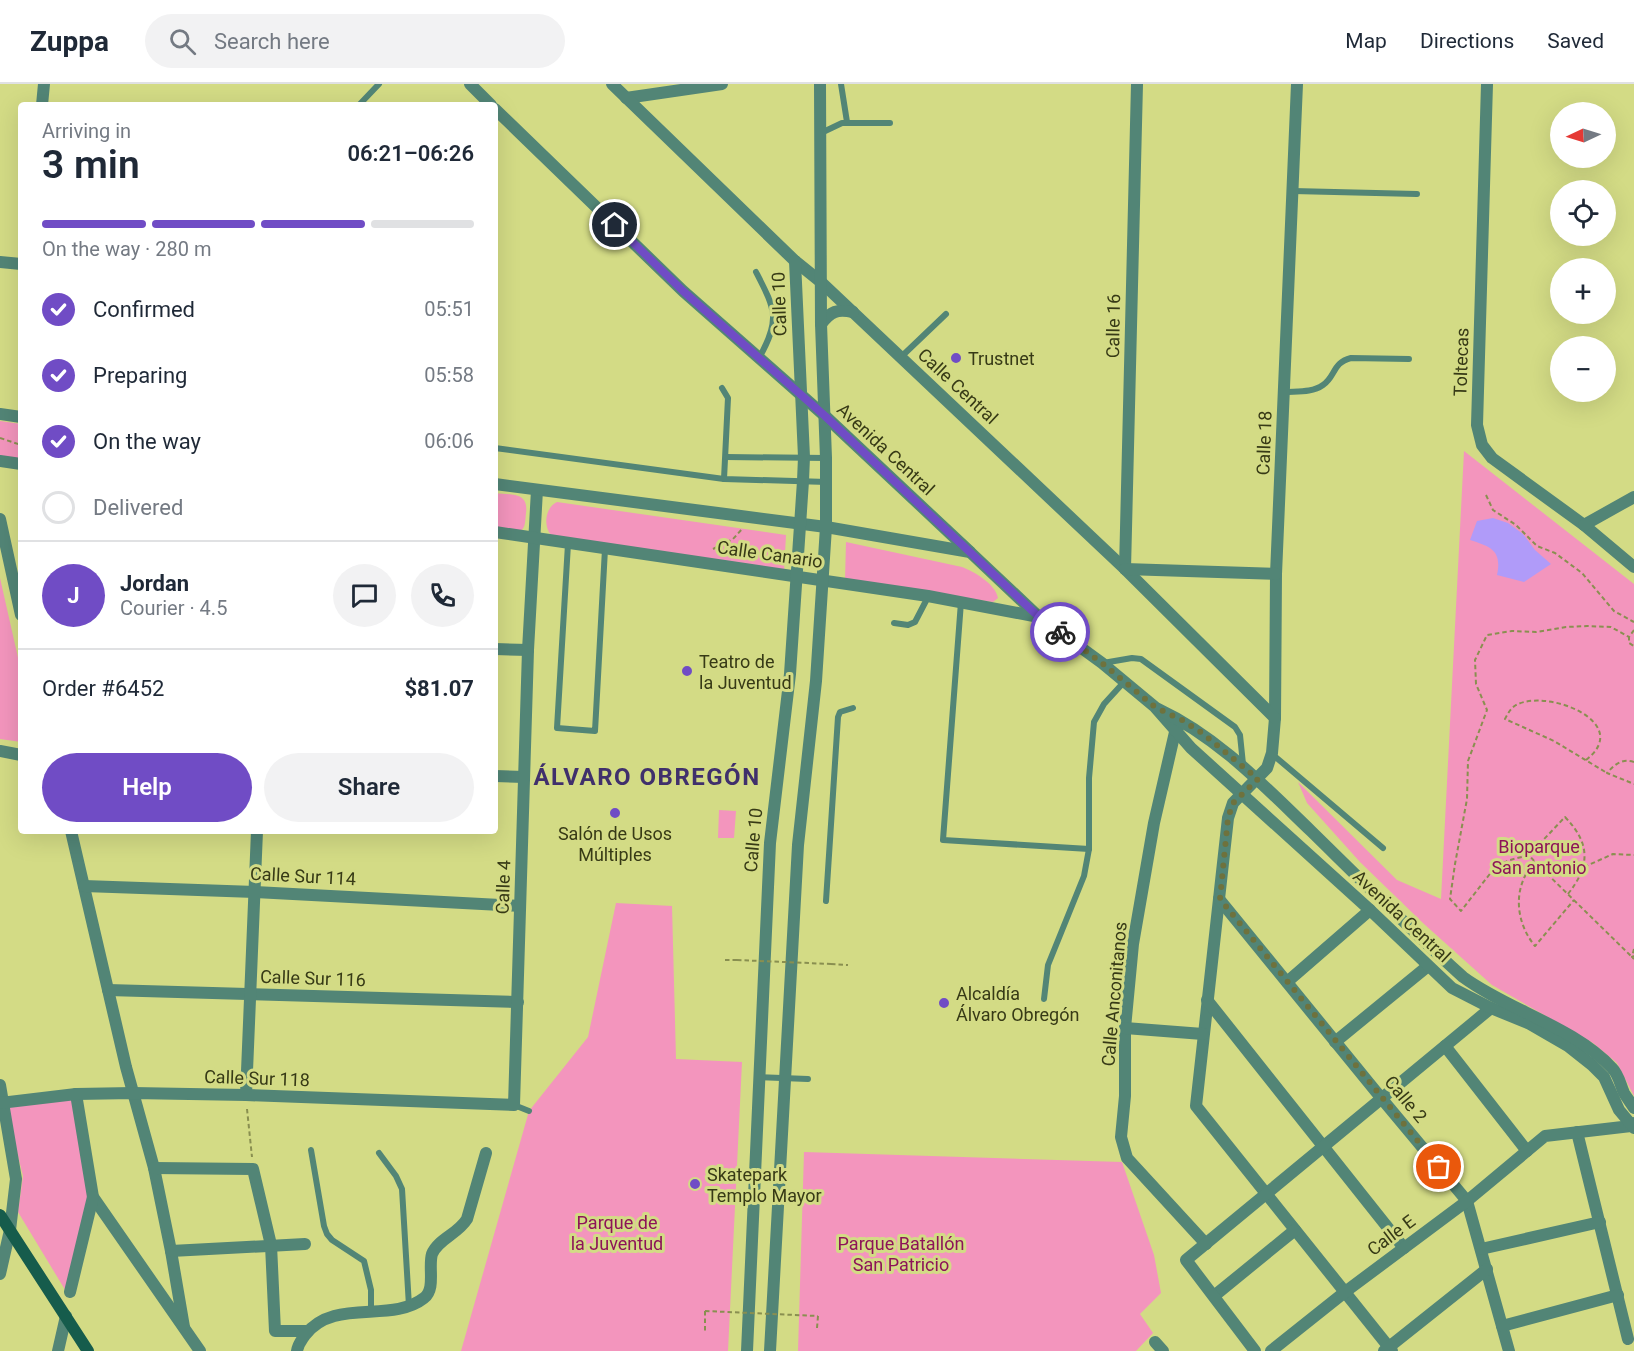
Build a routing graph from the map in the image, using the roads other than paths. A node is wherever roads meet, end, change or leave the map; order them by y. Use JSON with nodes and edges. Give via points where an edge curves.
{"nodes":[{"id":1,"x":44,"y":84,"type":"edge"},
{"id":2,"x":379,"y":84,"type":"edge"},
{"id":3,"x":470,"y":84,"type":"edge"},
{"id":4,"x":612,"y":84,"type":"edge"},
{"id":5,"x":722,"y":84,"type":"edge"},
{"id":6,"x":820,"y":84,"type":"edge"},
{"id":7,"x":842,"y":84,"type":"edge"},
{"id":8,"x":1137,"y":84,"type":"edge"},
{"id":9,"x":1297,"y":84,"type":"edge"},
{"id":10,"x":1487,"y":84,"type":"edge"},
{"id":11,"x":626,"y":98,"type":"junction"},
{"id":12,"x":42,"y":102,"type":"edge"},
{"id":13,"x":362,"y":102,"type":"edge"},
{"id":14,"x":488,"y":102,"type":"edge"},
{"id":15,"x":498,"y":111,"type":"edge"},
{"id":16,"x":847,"y":122,"type":"junction"},
{"id":17,"x":890,"y":123,"type":"dead end"},
{"id":18,"x":820,"y":134,"type":"junction"},
{"id":19,"x":1293,"y":190,"type":"junction"},
{"id":20,"x":1418,"y":195,"type":"dead end"},
{"id":21,"x":795,"y":261,"type":"junction"},
{"id":22,"x":0,"y":262,"type":"edge"},
{"id":23,"x":18,"y":264,"type":"edge"},
{"id":24,"x":756,"y":272,"type":"dead end"},
{"id":25,"x":821,"y":282,"type":"junction"},
{"id":26,"x":853,"y":312,"type":"junction"},
{"id":27,"x":946,"y":314,"type":"dead end"},
{"id":28,"x":821,"y":324,"type":"junction"},
{"id":29,"x":901,"y":358,"type":"junction"},
{"id":30,"x":759,"y":359,"type":"junction"},
{"id":31,"x":1409,"y":359,"type":"dead end"},
{"id":32,"x":722,"y":388,"type":"dead end"},
{"id":33,"x":1284,"y":392,"type":"junction"},
{"id":34,"x":801,"y":396,"type":"junction"},
{"id":35,"x":0,"y":414,"type":"edge"},
{"id":36,"x":825,"y":416,"type":"junction"},
{"id":37,"x":18,"y":417,"type":"edge"},
{"id":38,"x":498,"y":448,"type":"edge"},
{"id":39,"x":726,"y":457,"type":"junction"},
{"id":40,"x":804,"y":458,"type":"junction"},
{"id":41,"x":826,"y":458,"type":"junction"},
{"id":42,"x":0,"y":461,"type":"edge"},
{"id":43,"x":18,"y":464,"type":"edge"},
{"id":44,"x":724,"y":479,"type":"junction"},
{"id":45,"x":803,"y":482,"type":"junction"},
{"id":46,"x":827,"y":482,"type":"junction"},
{"id":47,"x":498,"y":484,"type":"edge"},
{"id":48,"x":537,"y":490,"type":"junction"},
{"id":49,"x":1634,"y":497,"type":"edge"},
{"id":50,"x":0,"y":519,"type":"edge"},
{"id":51,"x":801,"y":524,"type":"junction"},
{"id":52,"x":1584,"y":525,"type":"junction"},
{"id":53,"x":826,"y":527,"type":"junction"},
{"id":54,"x":498,"y":532,"type":"edge"},
{"id":55,"x":533,"y":538,"type":"junction"},
{"id":56,"x":568,"y":544,"type":"junction"},
{"id":57,"x":605,"y":549,"type":"junction"},
{"id":58,"x":970,"y":552,"type":"junction"},
{"id":59,"x":1634,"y":567,"type":"edge"},
{"id":60,"x":1125,"y":569,"type":"junction"},
{"id":61,"x":1276,"y":574,"type":"junction"},
{"id":62,"x":798,"y":577,"type":"junction"},
{"id":63,"x":823,"y":580,"type":"junction"},
{"id":64,"x":928,"y":596,"type":"junction"},
{"id":65,"x":18,"y":601,"type":"edge"},
{"id":66,"x":961,"y":602,"type":"junction"},
{"id":67,"x":1039,"y":617,"type":"junction"},
{"id":68,"x":894,"y":623,"type":"dead end"},
{"id":69,"x":498,"y":649,"type":"edge"},
{"id":70,"x":528,"y":650,"type":"junction"},
{"id":71,"x":1102,"y":663,"type":"junction"},
{"id":72,"x":1124,"y":682,"type":"junction"},
{"id":73,"x":1155,"y":707,"type":"junction"},
{"id":74,"x":853,"y":708,"type":"dead end"},
{"id":75,"x":1275,"y":718,"type":"junction"},
{"id":76,"x":1182,"y":720,"type":"junction"},
{"id":77,"x":1175,"y":732,"type":"junction"},
{"id":78,"x":0,"y":751,"type":"edge"},
{"id":79,"x":1272,"y":753,"type":"junction"},
{"id":80,"x":18,"y":754,"type":"edge"},
{"id":81,"x":1244,"y":767,"type":"junction"},
{"id":82,"x":498,"y":776,"type":"edge"},
{"id":83,"x":524,"y":777,"type":"junction"},
{"id":84,"x":1258,"y":779,"type":"junction"},
{"id":85,"x":1242,"y":794,"type":"junction"},
{"id":86,"x":72,"y":834,"type":"edge"},
{"id":87,"x":257,"y":834,"type":"edge"},
{"id":88,"x":1383,"y":848,"type":"dead end"},
{"id":89,"x":1089,"y":849,"type":"junction"},
{"id":90,"x":84,"y":886,"type":"junction"},
{"id":91,"x":255,"y":892,"type":"junction"},
{"id":92,"x":1220,"y":899,"type":"junction"},
{"id":93,"x":826,"y":901,"type":"dead end"},
{"id":94,"x":520,"y":906,"type":"junction"},
{"id":95,"x":1370,"y":910,"type":"junction"},
{"id":96,"x":1428,"y":966,"type":"junction"},
{"id":97,"x":1287,"y":982,"type":"junction"},
{"id":98,"x":108,"y":990,"type":"junction"},
{"id":99,"x":252,"y":994,"type":"junction"},
{"id":100,"x":1044,"y":999,"type":"dead end"},
{"id":101,"x":1207,"y":1000,"type":"junction"},
{"id":102,"x":518,"y":1002,"type":"junction"},
{"id":103,"x":1491,"y":1008,"type":"junction"},
{"id":104,"x":1125,"y":1028,"type":"junction"},
{"id":105,"x":1203,"y":1035,"type":"junction"},
{"id":106,"x":1335,"y":1042,"type":"junction"},
{"id":107,"x":1445,"y":1046,"type":"junction"},
{"id":108,"x":758,"y":1077,"type":"junction"},
{"id":109,"x":784,"y":1078,"type":"junction"},
{"id":110,"x":808,"y":1079,"type":"dead end"},
{"id":111,"x":0,"y":1085,"type":"edge"},
{"id":112,"x":133,"y":1093,"type":"junction"},
{"id":113,"x":76,"y":1094,"type":"junction"},
{"id":114,"x":1382,"y":1099,"type":"junction"},
{"id":115,"x":247,"y":1101,"type":"junction"},
{"id":116,"x":2,"y":1103,"type":"edge"},
{"id":117,"x":514,"y":1105,"type":"junction"},
{"id":118,"x":1634,"y":1108,"type":"edge"},
{"id":119,"x":529,"y":1111,"type":"dead end"},
{"id":120,"x":1633,"y":1126,"type":"edge"},
{"id":121,"x":1577,"y":1132,"type":"junction"},
{"id":122,"x":1323,"y":1146,"type":"junction"},
{"id":123,"x":311,"y":1150,"type":"dead end"},
{"id":124,"x":1527,"y":1151,"type":"junction"},
{"id":125,"x":379,"y":1153,"type":"dead end"},
{"id":126,"x":486,"y":1153,"type":"dead end"},
{"id":127,"x":154,"y":1168,"type":"junction"},
{"id":128,"x":1266,"y":1194,"type":"junction"},
{"id":129,"x":93,"y":1197,"type":"junction"},
{"id":130,"x":1467,"y":1200,"type":"junction"},
{"id":131,"x":0,"y":1215,"type":"edge"},
{"id":132,"x":1600,"y":1222,"type":"junction"},
{"id":133,"x":10,"y":1230,"type":"junction"},
{"id":134,"x":1295,"y":1230,"type":"junction"},
{"id":135,"x":305,"y":1244,"type":"dead end"},
{"id":136,"x":1206,"y":1244,"type":"junction"},
{"id":137,"x":271,"y":1245,"type":"junction"},
{"id":138,"x":1404,"y":1248,"type":"junction"},
{"id":139,"x":1481,"y":1249,"type":"junction"},
{"id":140,"x":171,"y":1251,"type":"junction"},
{"id":141,"x":1487,"y":1269,"type":"junction"},
{"id":142,"x":0,"y":1274,"type":"edge"},
{"id":143,"x":70,"y":1292,"type":"dead end"},
{"id":144,"x":1345,"y":1292,"type":"junction"},
{"id":145,"x":1618,"y":1295,"type":"junction"},
{"id":146,"x":1214,"y":1296,"type":"junction"},
{"id":147,"x":409,"y":1306,"type":"junction"},
{"id":148,"x":371,"y":1311,"type":"junction"},
{"id":149,"x":66,"y":1316,"type":"junction"},
{"id":150,"x":1502,"y":1326,"type":"junction"},
{"id":151,"x":184,"y":1327,"type":"junction"},
{"id":152,"x":308,"y":1331,"type":"junction"},
{"id":153,"x":1628,"y":1339,"type":"dead end"},
{"id":154,"x":1388,"y":1350,"type":"edge"},
{"id":155,"x":58,"y":1351,"type":"edge"},
{"id":156,"x":88,"y":1351,"type":"edge"},
{"id":157,"x":200,"y":1351,"type":"edge"},
{"id":158,"x":297,"y":1351,"type":"edge"},
{"id":159,"x":747,"y":1351,"type":"edge"},
{"id":160,"x":770,"y":1351,"type":"edge"},
{"id":161,"x":1255,"y":1351,"type":"edge"},
{"id":162,"x":1271,"y":1351,"type":"edge"},
{"id":163,"x":1509,"y":1351,"type":"edge"}],
"edges":[{"from":1,"to":12,"type":"street"},
{"from":2,"to":13,"type":"lane"},
{"from":3,"to":14,"type":"street"},
{"from":4,"to":11,"type":"street","name":"Calle Central"},
{"from":5,"to":11,"type":"street"},
{"from":6,"to":18,"type":"street"},
{"from":7,"to":16,"type":"lane"},
{"from":8,"to":60,"type":"street","name":"Calle 16"},
{"from":9,"to":19,"type":"street","name":"Calle 18"},
{"from":10,"to":52,"type":"street","name":"Toltecas","via":[[1477,425],[1482,446],[1492,458]]},
{"from":11,"to":21,"type":"street","name":"Calle Central"},
{"from":15,"to":30,"type":"street","name":"Avenida Central","via":[[683,291]]},
{"from":16,"to":17,"type":"lane"},
{"from":16,"to":18,"type":"lane"},
{"from":18,"to":25,"type":"street"},
{"from":19,"to":20,"type":"lane"},
{"from":19,"to":33,"type":"street","name":"Calle 18"},
{"from":21,"to":25,"type":"street","name":"Calle Central"},
{"from":21,"to":34,"type":"street","name":"Calle 10"},
{"from":22,"to":23,"type":"street"},
{"from":24,"to":30,"type":"lane","via":[[774,314],[774,325]]},
{"from":25,"to":26,"type":"street","name":"Calle Central"},
{"from":25,"to":28,"type":"street"},
{"from":26,"to":28,"type":"street","via":[[834,311]]},
{"from":26,"to":29,"type":"street","name":"Calle Central"},
{"from":27,"to":29,"type":"lane"},
{"from":28,"to":36,"type":"street"},
{"from":29,"to":60,"type":"street","name":"Calle Central"},
{"from":30,"to":34,"type":"street","name":"Avenida Central"},
{"from":31,"to":33,"type":"lane","via":[[1351,358],[1342,361],[1323,385],[1310,391]]},
{"from":32,"to":39,"type":"lane","via":[[728,398]]},
{"from":33,"to":61,"type":"street","name":"Calle 18"},
{"from":34,"to":36,"type":"street","name":"Avenida Central"},
{"from":34,"to":40,"type":"street","name":"Calle 10"},
{"from":35,"to":37,"type":"street"},
{"from":36,"to":41,"type":"street"},
{"from":36,"to":58,"type":"street","name":"Avenida Central"},
{"from":38,"to":44,"type":"lane"},
{"from":39,"to":40,"type":"lane"},
{"from":39,"to":44,"type":"lane"},
{"from":40,"to":41,"type":"lane"},
{"from":40,"to":45,"type":"street","name":"Calle 10"},
{"from":41,"to":46,"type":"street"},
{"from":42,"to":43,"type":"street"},
{"from":44,"to":45,"type":"lane"},
{"from":45,"to":46,"type":"lane"},
{"from":45,"to":51,"type":"street","name":"Calle 10"},
{"from":46,"to":53,"type":"street"},
{"from":47,"to":48,"type":"street","name":"Calle Canario"},
{"from":48,"to":51,"type":"street","name":"Calle Canario"},
{"from":48,"to":55,"type":"street","name":"Calle 4"},
{"from":49,"to":52,"type":"street"},
{"from":50,"to":65,"type":"street"},
{"from":51,"to":53,"type":"street","name":"Calle Canario"},
{"from":51,"to":62,"type":"street","name":"Calle 10"},
{"from":52,"to":59,"type":"street","name":"Toltecas"},
{"from":53,"to":58,"type":"street","name":"Calle Canario"},
{"from":53,"to":63,"type":"street"},
{"from":54,"to":55,"type":"street","name":"Calle Canario"},
{"from":55,"to":56,"type":"street","name":"Calle Canario"},
{"from":55,"to":70,"type":"street","name":"Calle 4"},
{"from":56,"to":57,"type":"street","name":"Calle Canario"},
{"from":56,"to":57,"type":"lane","via":[[557,728],[595,731]]},
{"from":57,"to":62,"type":"street","name":"Calle Canario"},
{"from":58,"to":67,"type":"street","name":"Avenida Central"},
{"from":60,"to":61,"type":"street"},
{"from":60,"to":75,"type":"street","name":"Calle Central"},
{"from":61,"to":75,"type":"street","name":"Calle 18"},
{"from":62,"to":63,"type":"street","name":"Calle Canario"},
{"from":62,"to":108,"type":"street","name":"Calle 10","via":[[770,843]]},
{"from":63,"to":64,"type":"street","name":"Calle Canario"},
{"from":63,"to":109,"type":"street","via":[[798,845]]},
{"from":64,"to":66,"type":"street","name":"Calle Canario"},
{"from":64,"to":68,"type":"lane","via":[[915,622]]},
{"from":66,"to":67,"type":"street","name":"Calle Canario"},
{"from":66,"to":89,"type":"lane","via":[[943,840]]},
{"from":67,"to":71,"type":"street","name":"Avenida Central"},
{"from":69,"to":70,"type":"street"},
{"from":70,"to":83,"type":"street","name":"Calle 4"},
{"from":71,"to":72,"type":"street","name":"Avenida Central"},
{"from":71,"to":81,"type":"lane","via":[[1141,659],[1234,726]]},
{"from":72,"to":73,"type":"street","name":"Avenida Central"},
{"from":72,"to":89,"type":"lane","via":[[1094,722],[1090,747]]},
{"from":73,"to":76,"type":"street","name":"Avenida Central"},
{"from":73,"to":77,"type":"street","name":"Avenida Central"},
{"from":74,"to":93,"type":"lane","via":[[840,712],[838,717]]},
{"from":75,"to":79,"type":"street","name":"Calle 18"},
{"from":76,"to":77,"type":"street","name":"Calle Anconitanos"},
{"from":76,"to":81,"type":"street","name":"Avenida Central"},
{"from":77,"to":85,"type":"street","name":"Avenida Central"},
{"from":77,"to":104,"type":"street","name":"Calle Anconitanos","via":[[1133,944]]},
{"from":78,"to":80,"type":"street"},
{"from":79,"to":84,"type":"street","name":"Calle 18"},
{"from":79,"to":88,"type":"lane"},
{"from":81,"to":84,"type":"street","name":"Avenida Central"},
{"from":82,"to":83,"type":"street"},
{"from":83,"to":94,"type":"street","name":"Calle 4"},
{"from":84,"to":85,"type":"street","name":"Calle 18"},
{"from":84,"to":118,"type":"street","name":"Avenida Central","via":[[1463,977],[1598,1055],[1619,1077]]},
{"from":85,"to":92,"type":"street","name":"Calle 18","via":[[1233,803],[1228,818]]},
{"from":85,"to":95,"type":"street","name":"Avenida Central"},
{"from":86,"to":90,"type":"street"},
{"from":87,"to":91,"type":"street"},
{"from":89,"to":100,"type":"lane","via":[[1084,876],[1048,965]]},
{"from":90,"to":91,"type":"street","name":"Calle Sur 114"},
{"from":90,"to":98,"type":"street"},
{"from":91,"to":94,"type":"street","name":"Calle Sur 114"},
{"from":91,"to":99,"type":"street"},
{"from":92,"to":97,"type":"street","name":"Calle 2"},
{"from":92,"to":101,"type":"street","name":"Calle 18"},
{"from":94,"to":102,"type":"street","name":"Calle 4"},
{"from":95,"to":96,"type":"street","name":"Avenida Central"},
{"from":95,"to":97,"type":"street"},
{"from":96,"to":103,"type":"street","name":"Avenida Central","via":[[1452,988]]},
{"from":96,"to":106,"type":"street"},
{"from":97,"to":106,"type":"street","name":"Calle 2"},
{"from":98,"to":99,"type":"street","name":"Calle Sur 116"},
{"from":98,"to":112,"type":"street"},
{"from":99,"to":102,"type":"street","name":"Calle Sur 116"},
{"from":99,"to":115,"type":"street"},
{"from":101,"to":105,"type":"street","name":"Calle 18"},
{"from":101,"to":122,"type":"street"},
{"from":102,"to":117,"type":"street","name":"Calle 4"},
{"from":103,"to":107,"type":"street"},
{"from":103,"to":120,"type":"street","name":"Avenida Central","via":[[1530,1024],[1592,1065],[1604,1077],[1619,1110]]},
{"from":104,"to":105,"type":"street"},
{"from":104,"to":136,"type":"street","name":"Calle Anconitanos","via":[[1123,1148],[1127,1158]]},
{"from":105,"to":128,"type":"street","name":"Calle 18","via":[[1196,1106]]},
{"from":106,"to":114,"type":"street","name":"Calle 2"},
{"from":107,"to":114,"type":"street"},
{"from":107,"to":124,"type":"street"},
{"from":108,"to":109,"type":"lane"},
{"from":108,"to":159,"type":"street","name":"Calle 10"},
{"from":109,"to":110,"type":"lane"},
{"from":109,"to":160,"type":"street"},
{"from":111,"to":116,"type":"street"},
{"from":112,"to":113,"type":"street","name":"Calle Sur 118"},
{"from":112,"to":115,"type":"street","name":"Calle Sur 118"},
{"from":112,"to":127,"type":"street"},
{"from":113,"to":116,"type":"street","name":"Calle Sur 118"},
{"from":113,"to":129,"type":"street"},
{"from":114,"to":122,"type":"street"},
{"from":114,"to":130,"type":"street","name":"Calle 2"},
{"from":115,"to":117,"type":"street","name":"Calle Sur 118"},
{"from":116,"to":133,"type":"street","via":[[16,1179]]},
{"from":117,"to":119,"type":"lane"},
{"from":120,"to":121,"type":"street","name":"Calle E"},
{"from":121,"to":124,"type":"street","name":"Calle E","via":[[1545,1136]]},
{"from":121,"to":132,"type":"street"},
{"from":122,"to":128,"type":"street"},
{"from":122,"to":138,"type":"street"},
{"from":123,"to":148,"type":"lane","via":[[324,1226],[332,1240],[364,1261]]},
{"from":124,"to":130,"type":"street","name":"Calle E"},
{"from":125,"to":147,"type":"lane","via":[[402,1189]]},
{"from":126,"to":147,"type":"street","via":[[467,1219],[462,1228],[437,1245],[431,1259],[427,1296]]},
{"from":127,"to":137,"type":"street","via":[[253,1169]]},
{"from":127,"to":140,"type":"street"},
{"from":128,"to":134,"type":"street"},
{"from":128,"to":136,"type":"street"},
{"from":129,"to":143,"type":"street"},
{"from":129,"to":151,"type":"street"},
{"from":130,"to":138,"type":"street","name":"Calle E"},
{"from":130,"to":139,"type":"street","name":"Calle 2"},
{"from":131,"to":133,"type":"main road"},
{"from":132,"to":139,"type":"street"},
{"from":132,"to":145,"type":"street"},
{"from":133,"to":142,"type":"street"},
{"from":133,"to":149,"type":"main road"},
{"from":134,"to":144,"type":"street"},
{"from":134,"to":146,"type":"street"},
{"from":135,"to":137,"type":"street"},
{"from":136,"to":146,"type":"street","via":[[1186,1260]]},
{"from":137,"to":140,"type":"street"},
{"from":137,"to":152,"type":"street","via":[[275,1331]]},
{"from":138,"to":144,"type":"street","name":"Calle E"},
{"from":139,"to":141,"type":"street","name":"Calle 2"},
{"from":140,"to":151,"type":"street"},
{"from":141,"to":150,"type":"street","name":"Calle 2"},
{"from":141,"to":154,"type":"street"},
{"from":144,"to":154,"type":"street"},
{"from":144,"to":162,"type":"street","name":"Calle E"},
{"from":145,"to":150,"type":"street"},
{"from":145,"to":153,"type":"street"},
{"from":146,"to":161,"type":"street"},
{"from":147,"to":148,"type":"street"},
{"from":148,"to":152,"type":"street","via":[[334,1315],[320,1320]]},
{"from":149,"to":155,"type":"street"},
{"from":149,"to":156,"type":"main road"},
{"from":150,"to":163,"type":"street","name":"Calle 2"},
{"from":151,"to":157,"type":"street"},
{"from":152,"to":158,"type":"street"}]}
